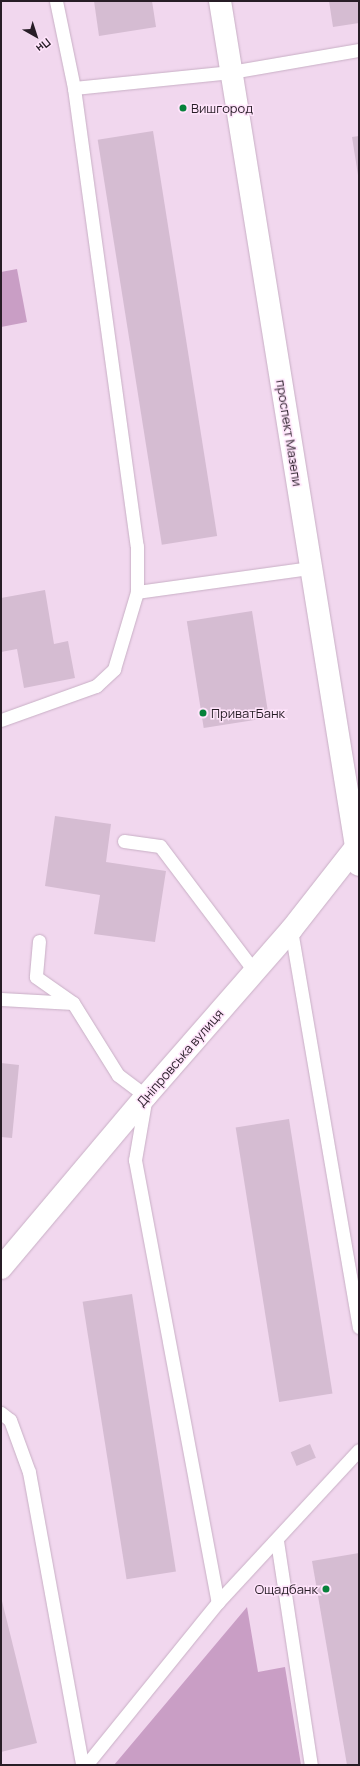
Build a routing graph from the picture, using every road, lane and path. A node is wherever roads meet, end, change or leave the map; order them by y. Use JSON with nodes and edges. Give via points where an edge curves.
{"nodes":[{"id":1,"x":56,"y":1,"type":"edge"},
{"id":2,"x":220,"y":1,"type":"edge"},
{"id":3,"x":359,"y":50,"type":"edge"},
{"id":4,"x":231,"y":72,"type":"junction"},
{"id":5,"x":74,"y":88,"type":"junction"},
{"id":6,"x":311,"y":568,"type":"junction"},
{"id":7,"x":137,"y":592,"type":"junction"},
{"id":8,"x":2,"y":722,"type":"edge"},
{"id":9,"x":124,"y":841,"type":"dead end"},
{"id":10,"x":358,"y":856,"type":"edge"},
{"id":11,"x":291,"y":930,"type":"junction"},
{"id":12,"x":40,"y":941,"type":"dead end"},
{"id":13,"x":255,"y":972,"type":"junction"},
{"id":14,"x":1,"y":999,"type":"edge"},
{"id":15,"x":73,"y":1003,"type":"junction"},
{"id":16,"x":146,"y":1096,"type":"junction"},
{"id":17,"x":1,"y":1268,"type":"edge"},
{"id":18,"x":359,"y":1327,"type":"edge"},
{"id":19,"x":1,"y":1413,"type":"edge"},
{"id":20,"x":359,"y":1450,"type":"edge"},
{"id":21,"x":277,"y":1541,"type":"junction"},
{"id":22,"x":218,"y":1602,"type":"junction"},
{"id":23,"x":82,"y":1765,"type":"edge"},
{"id":24,"x":86,"y":1765,"type":"edge"},
{"id":25,"x":311,"y":1765,"type":"edge"}],
"edges":[{"from":1,"to":5,"type":"lane"},
{"from":2,"to":4,"type":"street","name":"проспект Мазепи"},
{"from":3,"to":4,"type":"lane"},
{"from":4,"to":5,"type":"lane"},
{"from":4,"to":6,"type":"street","name":"проспект Мазепи"},
{"from":5,"to":7,"type":"lane","via":[[138,546]]},
{"from":6,"to":7,"type":"lane"},
{"from":6,"to":10,"type":"street","name":"проспект Мазепи"},
{"from":7,"to":8,"type":"lane","via":[[114,669],[96,686]]},
{"from":9,"to":13,"type":"lane","via":[[160,846]]},
{"from":10,"to":11,"type":"street","name":"Дніпровська вулиця"},
{"from":11,"to":13,"type":"street","name":"Дніпровська вулиця"},
{"from":11,"to":18,"type":"lane"},
{"from":12,"to":15,"type":"lane","via":[[36,977]]},
{"from":13,"to":16,"type":"street","name":"Дніпровська вулиця"},
{"from":14,"to":15,"type":"lane"},
{"from":15,"to":16,"type":"lane","via":[[118,1075]]},
{"from":16,"to":17,"type":"street","name":"Дніпровська вулиця"},
{"from":16,"to":22,"type":"lane","via":[[135,1160]]},
{"from":19,"to":23,"type":"lane","via":[[10,1420],[29,1472]]},
{"from":20,"to":21,"type":"lane"},
{"from":21,"to":22,"type":"lane"},
{"from":21,"to":25,"type":"lane"},
{"from":22,"to":24,"type":"lane"}]}
